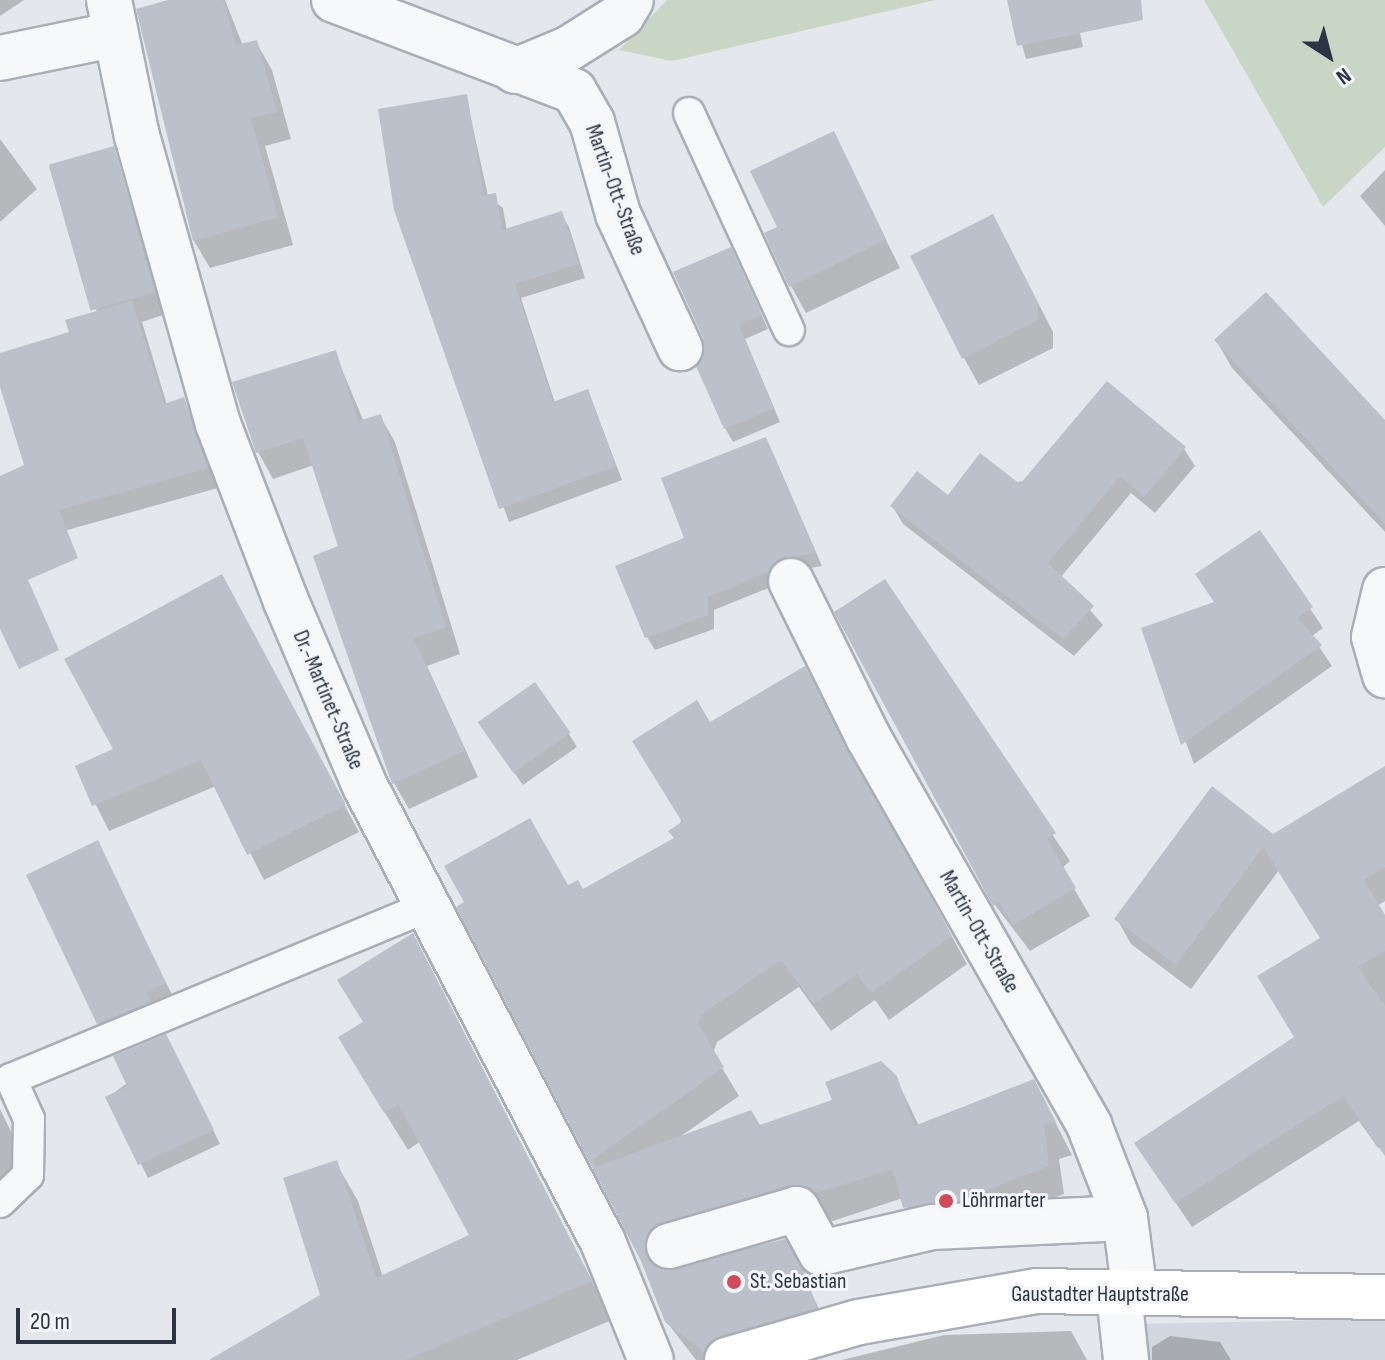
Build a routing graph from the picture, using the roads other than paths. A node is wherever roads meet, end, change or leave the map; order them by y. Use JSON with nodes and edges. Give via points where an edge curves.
{"nodes":[{"id":1,"x":334,"y":0,"type":"edge"},
{"id":2,"x":631,"y":0,"type":"edge"},
{"id":3,"x":111,"y":17,"type":"edge"},
{"id":4,"x":0,"y":58,"type":"edge"},
{"id":5,"x":515,"y":71,"type":"junction"},
{"id":6,"x":689,"y":113,"type":"dead end"},
{"id":7,"x":789,"y":330,"type":"dead end"},
{"id":8,"x":680,"y":348,"type":"dead end"},
{"id":9,"x":791,"y":581,"type":"dead end"},
{"id":10,"x":1385,"y":590,"type":"edge"},
{"id":11,"x":1385,"y":675,"type":"edge"},
{"id":12,"x":427,"y":907,"type":"junction"},
{"id":13,"x":0,"y":1202,"type":"edge"},
{"id":14,"x":1125,"y":1218,"type":"junction"},
{"id":15,"x":669,"y":1246,"type":"dead end"},
{"id":16,"x":1127,"y":1294,"type":"junction"},
{"id":17,"x":1385,"y":1297,"type":"edge"},
{"id":18,"x":739,"y":1358,"type":"edge"},
{"id":19,"x":651,"y":1360,"type":"edge"},
{"id":20,"x":1126,"y":1360,"type":"edge"}],
"edges":[{"from":1,"to":5,"type":"street","name":"Martin-Ott-Straße"},
{"from":2,"to":5,"type":"street","via":[[622,15],[568,49]]},
{"from":3,"to":4,"type":"street"},
{"from":3,"to":12,"type":"street","name":"Dr.-Martinet-Straße","via":[[218,424],[365,786]]},
{"from":5,"to":8,"type":"street","name":"Martin-Ott-Straße","via":[[574,91],[592,122],[618,214]]},
{"from":6,"to":7,"type":"lane"},
{"from":9,"to":14,"type":"street","name":"Martin-Ott-Straße","via":[[868,737],[1089,1125]]},
{"from":10,"to":11,"type":"street","via":[[1374,637]]},
{"from":12,"to":13,"type":"lane","via":[[11,1079],[29,1119],[28,1175]]},
{"from":12,"to":19,"type":"street","name":"Dr.-Martinet-Straße","via":[[603,1242]]},
{"from":14,"to":15,"type":"street","via":[[933,1227],[821,1253],[797,1209]]},
{"from":14,"to":16,"type":"street","name":"Martin-Ott-Straße"},
{"from":16,"to":17,"type":"street","name":"Gaustadter Hauptstraße"},
{"from":16,"to":18,"type":"street","name":"Gaustadter Hauptstraße","via":[[967,1299]]},
{"from":16,"to":20,"type":"street","name":"Martin-Ott-Straße"}]}
